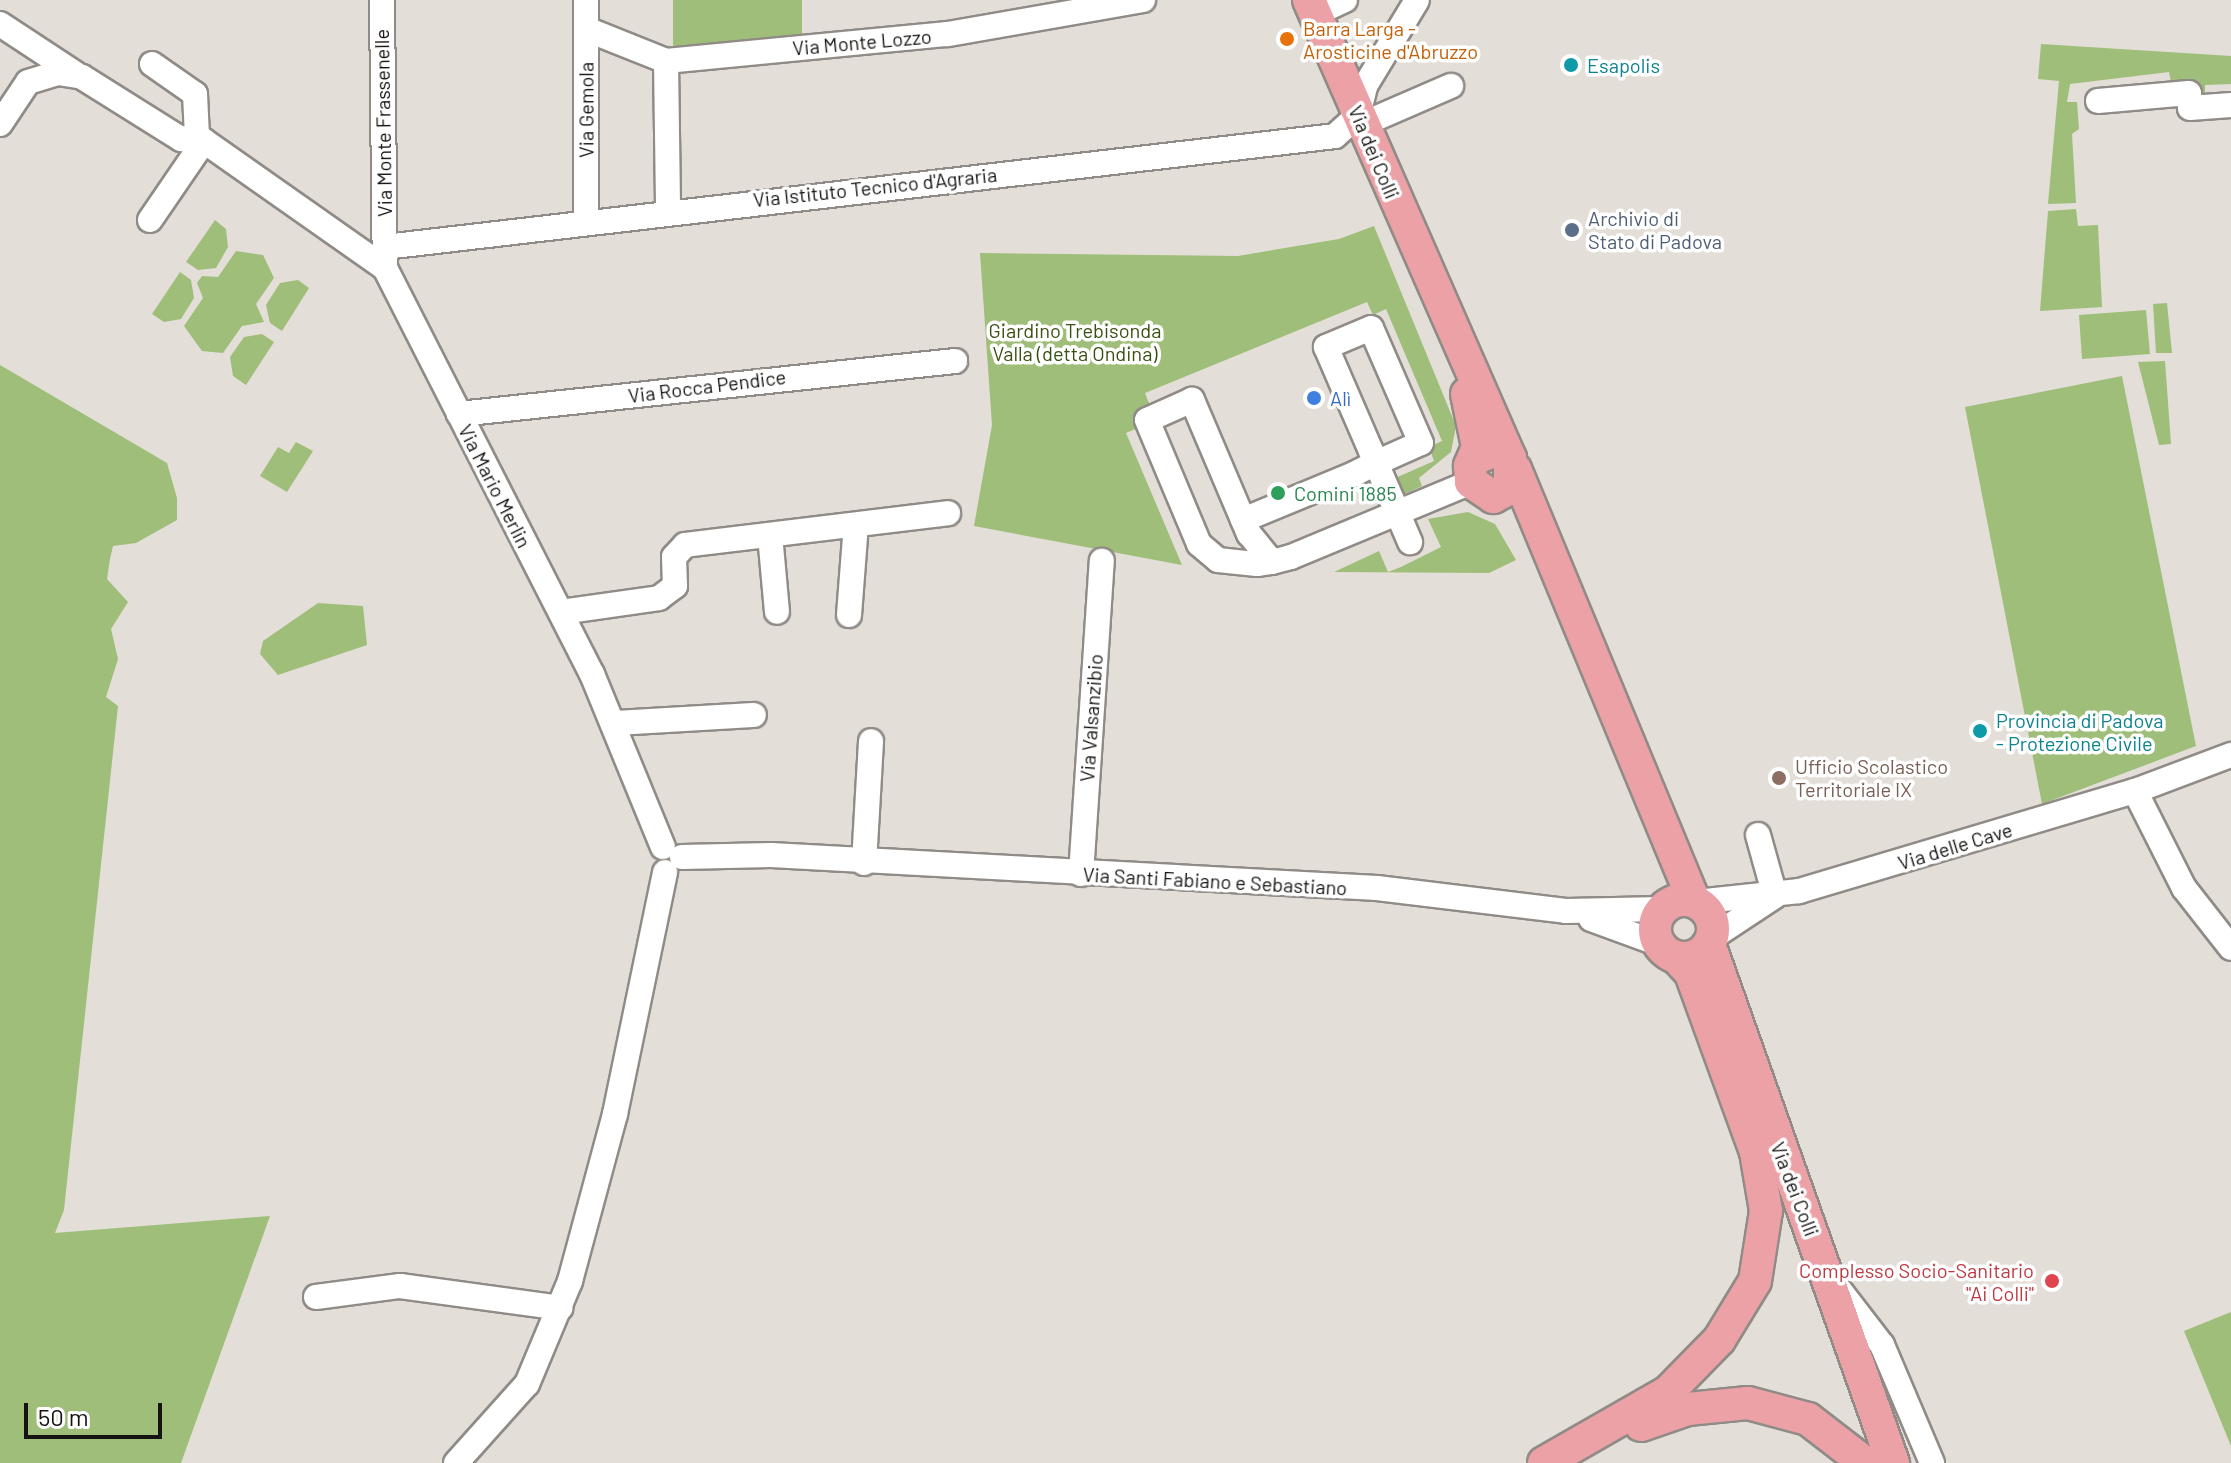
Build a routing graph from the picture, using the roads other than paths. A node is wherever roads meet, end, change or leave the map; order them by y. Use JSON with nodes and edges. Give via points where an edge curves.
{"nodes":[{"id":1,"x":382,"y":0,"type":"edge"},
{"id":2,"x":586,"y":0,"type":"edge"},
{"id":3,"x":1143,"y":0,"type":"edge"},
{"id":4,"x":1345,"y":0,"type":"edge"},
{"id":5,"x":1417,"y":0,"type":"edge"},
{"id":6,"x":1312,"y":7,"type":"edge"},
{"id":7,"x":0,"y":24,"type":"edge"},
{"id":8,"x":586,"y":29,"type":"junction"},
{"id":9,"x":666,"y":61,"type":"junction"},
{"id":10,"x":152,"y":64,"type":"dead end"},
{"id":11,"x":82,"y":77,"type":"junction"},
{"id":12,"x":1451,"y":86,"type":"dead end"},
{"id":13,"x":2098,"y":101,"type":"dead end"},
{"id":14,"x":2231,"y":105,"type":"edge"},
{"id":15,"x":1361,"y":119,"type":"junction"},
{"id":16,"x":0,"y":124,"type":"edge"},
{"id":17,"x":200,"y":138,"type":"junction"},
{"id":18,"x":668,"y":211,"type":"junction"},
{"id":19,"x":150,"y":220,"type":"dead end"},
{"id":20,"x":586,"y":221,"type":"junction"},
{"id":21,"x":385,"y":258,"type":"junction"},
{"id":22,"x":1440,"y":304,"type":"junction"},
{"id":23,"x":955,"y":361,"type":"dead end"},
{"id":24,"x":459,"y":414,"type":"junction"},
{"id":25,"x":1376,"y":463,"type":"junction"},
{"id":26,"x":1513,"y":464,"type":"junction"},
{"id":27,"x":1479,"y":480,"type":"junction"},
{"id":28,"x":948,"y":513,"type":"dead end"},
{"id":29,"x":1398,"y":513,"type":"junction"},
{"id":30,"x":856,"y":525,"type":"junction"},
{"id":31,"x":1246,"y":527,"type":"junction"},
{"id":32,"x":770,"y":535,"type":"junction"},
{"id":33,"x":1410,"y":542,"type":"dead end"},
{"id":34,"x":1207,"y":552,"type":"junction"},
{"id":35,"x":1102,"y":561,"type":"dead end"},
{"id":36,"x":1551,"y":561,"type":"junction"},
{"id":37,"x":1272,"y":562,"type":"junction"},
{"id":38,"x":561,"y":612,"type":"junction"},
{"id":39,"x":777,"y":612,"type":"dead end"},
{"id":40,"x":849,"y":615,"type":"dead end"},
{"id":41,"x":754,"y":715,"type":"dead end"},
{"id":42,"x":615,"y":723,"type":"junction"},
{"id":43,"x":871,"y":741,"type":"dead end"},
{"id":44,"x":2231,"y":755,"type":"edge"},
{"id":45,"x":2135,"y":791,"type":"junction"},
{"id":46,"x":1758,"y":835,"type":"dead end"},
{"id":47,"x":670,"y":859,"type":"junction"},
{"id":48,"x":864,"y":863,"type":"junction"},
{"id":49,"x":1081,"y":874,"type":"junction"},
{"id":50,"x":1775,"y":896,"type":"junction"},
{"id":51,"x":1679,"y":905,"type":"junction"},
{"id":52,"x":1566,"y":911,"type":"junction"},
{"id":53,"x":1711,"y":941,"type":"junction"},
{"id":54,"x":2231,"y":948,"type":"edge"},
{"id":55,"x":1668,"y":951,"type":"junction"},
{"id":56,"x":1828,"y":1277,"type":"junction"},
{"id":57,"x":316,"y":1297,"type":"dead end"},
{"id":58,"x":560,"y":1308,"type":"junction"},
{"id":59,"x":1914,"y":1417,"type":"junction"},
{"id":60,"x":1881,"y":1430,"type":"junction"},
{"id":61,"x":1549,"y":1461,"type":"edge"},
{"id":62,"x":456,"y":1463,"type":"edge"},
{"id":63,"x":1865,"y":1463,"type":"edge"},
{"id":64,"x":1893,"y":1463,"type":"edge"},
{"id":65,"x":1932,"y":1463,"type":"edge"}],
"edges":[{"from":1,"to":21,"type":"street","name":"Via Monte Frassenelle"},
{"from":2,"to":8,"type":"street","name":"Via Gemola"},
{"from":3,"to":9,"type":"street","name":"Via Monte Lozzo","via":[[948,34]]},
{"from":4,"to":6,"type":"street"},
{"from":5,"to":15,"type":"street","via":[[1365,86]]},
{"from":6,"to":15,"type":"main road","name":"Via dei Colli"},
{"from":7,"to":11,"type":"street"},
{"from":8,"to":9,"type":"street","name":"Via Monte Lozzo"},
{"from":8,"to":20,"type":"street","name":"Via Gemola"},
{"from":9,"to":18,"type":"street"},
{"from":10,"to":17,"type":"street","via":[[195,94]]},
{"from":11,"to":16,"type":"street","via":[[58,73],[28,82]]},
{"from":11,"to":17,"type":"street","via":[[181,139]]},
{"from":12,"to":15,"type":"street","name":"Via Istituto Tecnico d'Agraria"},
{"from":13,"to":14,"type":"street","via":[[2189,93],[2190,108]]},
{"from":15,"to":18,"type":"street","name":"Via Istituto Tecnico d'Agraria","via":[[1335,136],[1319,139]]},
{"from":15,"to":22,"type":"main road","name":"Via dei Colli"},
{"from":17,"to":19,"type":"street"},
{"from":17,"to":21,"type":"street"},
{"from":18,"to":20,"type":"street","name":"Via Istituto Tecnico d'Agraria"},
{"from":20,"to":21,"type":"street","name":"Via Istituto Tecnico d'Agraria"},
{"from":21,"to":24,"type":"street","name":"Via Mario Merlin"},
{"from":22,"to":26,"type":"main road","name":"Via dei Colli"},
{"from":22,"to":27,"type":"main road","name":"Via dei Colli","via":[[1477,424]]},
{"from":23,"to":24,"type":"street","name":"Via Rocca Pendice"},
{"from":24,"to":38,"type":"street","name":"Via Mario Merlin"},
{"from":25,"to":25,"type":"street","via":[[1326,347],[1371,328],[1421,443]]},
{"from":25,"to":29,"type":"street"},
{"from":25,"to":31,"type":"street"},
{"from":26,"to":27,"type":"main road","via":[[1488,451]]},
{"from":26,"to":36,"type":"main road","name":"Via dei Colli"},
{"from":27,"to":29,"type":"street"},
{"from":27,"to":36,"type":"main road","name":"Via dei Colli"},
{"from":28,"to":30,"type":"street"},
{"from":29,"to":33,"type":"street"},
{"from":29,"to":37,"type":"street"},
{"from":30,"to":32,"type":"street"},
{"from":30,"to":40,"type":"street"},
{"from":31,"to":34,"type":"street"},
{"from":31,"to":34,"type":"street","via":[[1192,400],[1147,420]]},
{"from":31,"to":37,"type":"street"},
{"from":32,"to":38,"type":"street","via":[[685,545],[674,557],[675,586],[659,598]]},
{"from":32,"to":39,"type":"street"},
{"from":34,"to":37,"type":"street"},
{"from":35,"to":49,"type":"street","name":"Via Valsanzibio"},
{"from":36,"to":51,"type":"main road","name":"Via dei Colli","via":[[1660,833]]},
{"from":38,"to":42,"type":"street","name":"Via Mario Merlin"},
{"from":41,"to":42,"type":"street"},
{"from":42,"to":47,"type":"street","name":"Via Mario Merlin"},
{"from":43,"to":48,"type":"street"},
{"from":44,"to":45,"type":"street","name":"Via delle Cave"},
{"from":45,"to":50,"type":"street","name":"Via delle Cave"},
{"from":45,"to":54,"type":"street","via":[[2184,888]]},
{"from":46,"to":50,"type":"street"},
{"from":47,"to":48,"type":"street","name":"Via Santi Fabiano e Sebastiano"},
{"from":47,"to":58,"type":"street","via":[[615,1114]]},
{"from":48,"to":49,"type":"street","name":"Via Santi Fabiano e Sebastiano"},
{"from":49,"to":52,"type":"street","name":"Via Santi Fabiano e Sebastiano","via":[[1377,888]]},
{"from":50,"to":51,"type":"street","name":"Via delle Cave"},
{"from":50,"to":53,"type":"street","name":"Via delle Cave"},
{"from":51,"to":52,"type":"street","name":"Via Santi Fabiano e Sebastiano"},
{"from":51,"to":53,"type":"main road","name":"Via dei Colli","via":[[1707,910]]},
{"from":51,"to":55,"type":"main road","via":[[1655,922]]},
{"from":52,"to":55,"type":"street","name":"Via Santi Fabiano e Sebastiano"},
{"from":53,"to":55,"type":"main road","via":[[1696,956]]},
{"from":53,"to":56,"type":"main road","name":"Via dei Colli"},
{"from":55,"to":61,"type":"main road","via":[[1691,973],[1730,1082],[1762,1179],[1765,1245],[1755,1281],[1719,1340],[1668,1392]]},
{"from":56,"to":59,"type":"street","name":"Via dei Colli","via":[[1882,1345]]},
{"from":56,"to":60,"type":"main road"},
{"from":57,"to":58,"type":"street","via":[[400,1286]]},
{"from":58,"to":62,"type":"street","via":[[527,1384]]},
{"from":59,"to":60,"type":"street","via":[[1895,1410]]},
{"from":59,"to":65,"type":"street","name":"Via dei Colli"},
{"from":60,"to":64,"type":"main road"},
{"from":61,"to":63,"type":"main road","via":[[1725,1402],[1808,1419]]}]}
